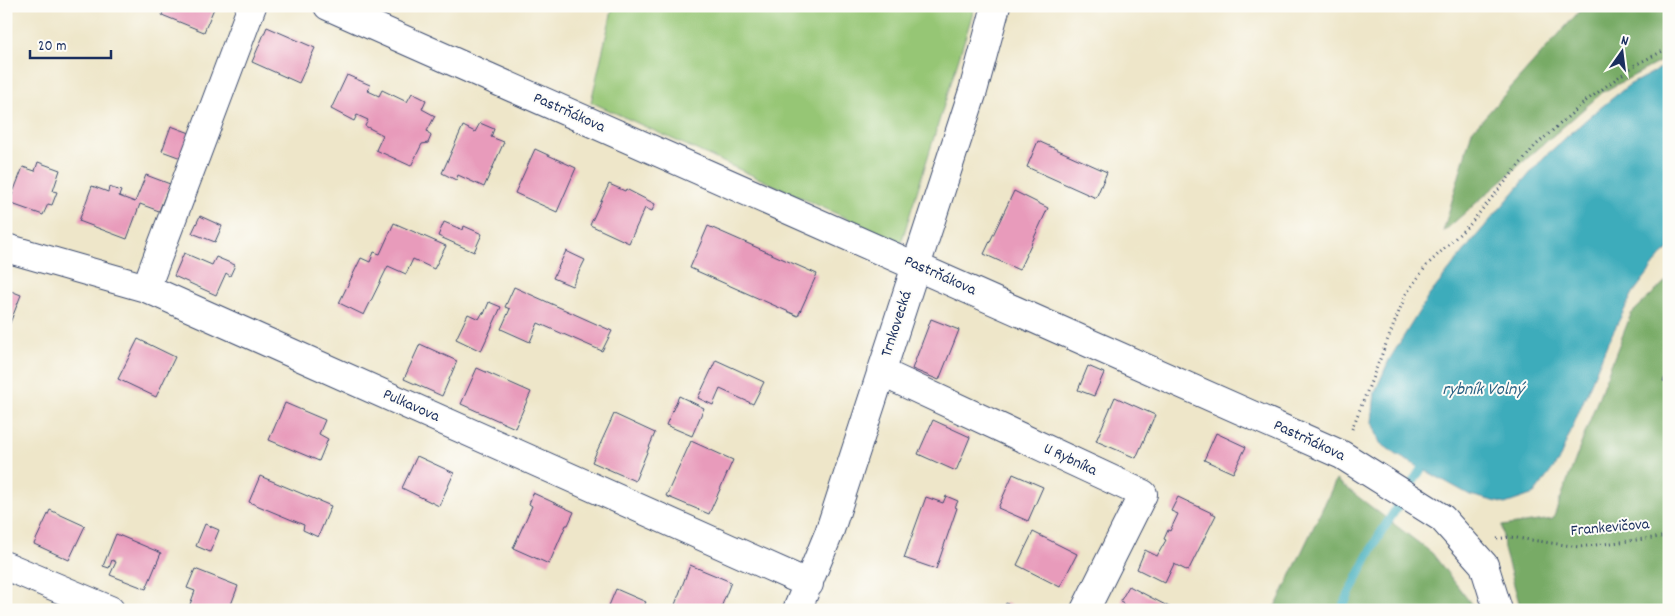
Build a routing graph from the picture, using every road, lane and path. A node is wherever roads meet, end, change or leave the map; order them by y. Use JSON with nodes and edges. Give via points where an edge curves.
{"nodes":[{"id":1,"x":252,"y":6,"type":"edge"},
{"id":2,"x":328,"y":6,"type":"edge"},
{"id":3,"x":996,"y":6,"type":"edge"},
{"id":4,"x":1669,"y":48,"type":"edge"},
{"id":5,"x":6,"y":248,"type":"edge"},
{"id":6,"x":916,"y":266,"type":"junction"},
{"id":7,"x":146,"y":288,"type":"junction"},
{"id":8,"x":881,"y":372,"type":"junction"},
{"id":9,"x":1342,"y":455,"type":"junction"},
{"id":10,"x":1669,"y":536,"type":"edge"},
{"id":11,"x":1464,"y":542,"type":"junction"},
{"id":12,"x":6,"y":566,"type":"edge"},
{"id":13,"x":809,"y":584,"type":"junction"},
{"id":14,"x":110,"y":610,"type":"edge"},
{"id":15,"x":797,"y":610,"type":"edge"},
{"id":16,"x":1085,"y":610,"type":"edge"},
{"id":17,"x":1498,"y":610,"type":"edge"}],
"edges":[{"from":1,"to":7,"type":"street"},
{"from":2,"to":6,"type":"street","name":"Pastrňákova"},
{"from":3,"to":6,"type":"street","name":"Trnkovecká","via":[[973,91]]},
{"from":4,"to":9,"type":"path","via":[[1635,65],[1607,85],[1534,146],[1470,224],[1427,265],[1406,294]]},
{"from":5,"to":7,"type":"street","name":"Pulkavova"},
{"from":6,"to":8,"type":"street","name":"Trnkovecká"},
{"from":6,"to":9,"type":"street","name":"Pastrňákova"},
{"from":7,"to":13,"type":"street","name":"Pulkavova"},
{"from":8,"to":13,"type":"street","name":"Trnkovecká","via":[[829,534]]},
{"from":8,"to":16,"type":"street","name":"U Rybníka","via":[[1143,494]]},
{"from":9,"to":11,"type":"street","name":"Pastrňákova","via":[[1442,518]]},
{"from":10,"to":11,"type":"path","name":"Frankevičova","via":[[1579,547],[1510,537]]},
{"from":11,"to":17,"type":"street","name":"Pastrňákova","via":[[1484,565]]},
{"from":12,"to":14,"type":"street"},
{"from":13,"to":15,"type":"street","name":"Trnkovecká"}]}
